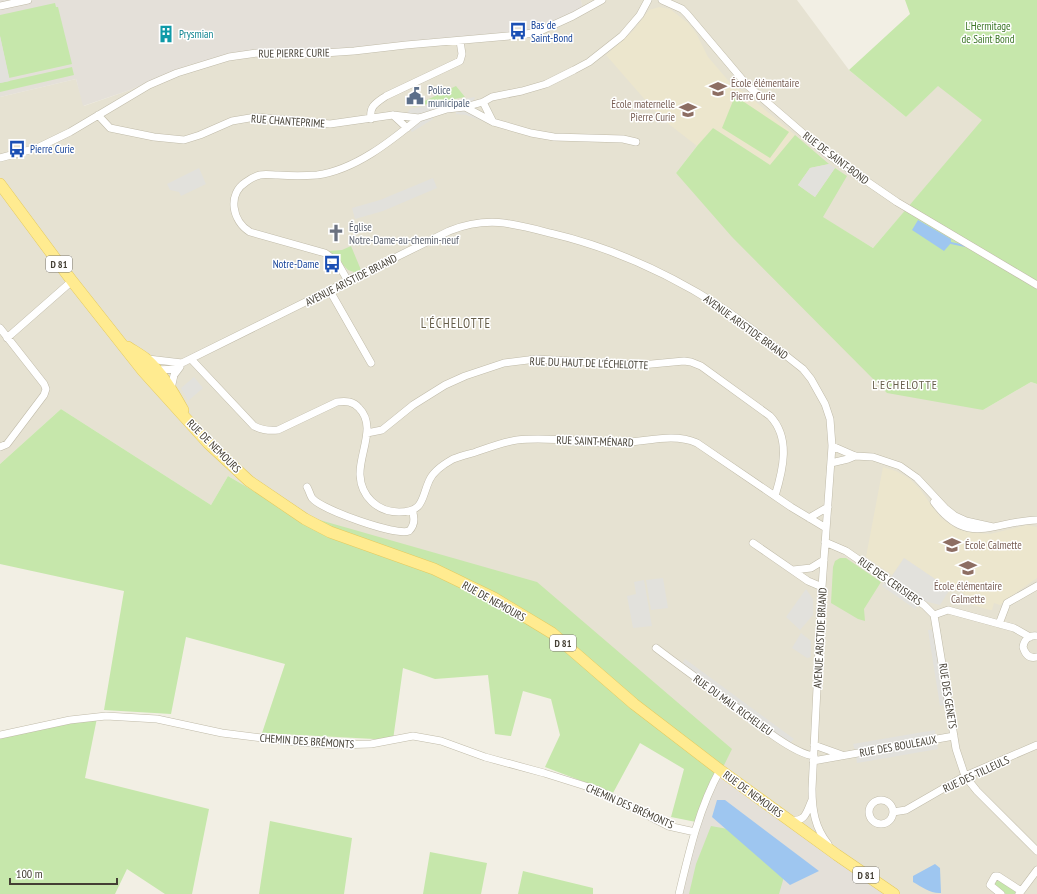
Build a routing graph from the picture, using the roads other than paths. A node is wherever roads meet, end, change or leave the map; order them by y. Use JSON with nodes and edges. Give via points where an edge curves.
{"nodes":[{"id":1,"x":28,"y":0,"type":"edge"},
{"id":2,"x":602,"y":0,"type":"edge"},
{"id":3,"x":648,"y":0,"type":"edge"},
{"id":4,"x":662,"y":0,"type":"edge"},
{"id":5,"x":679,"y":0,"type":"edge"},
{"id":6,"x":671,"y":4,"type":"junction"},
{"id":7,"x":0,"y":6,"type":"edge"},
{"id":8,"x":460,"y":41,"type":"junction"},
{"id":9,"x":483,"y":102,"type":"junction"},
{"id":10,"x":465,"y":107,"type":"junction"},
{"id":11,"x":393,"y":115,"type":"junction"},
{"id":12,"x":98,"y":116,"type":"junction"},
{"id":13,"x":419,"y":118,"type":"junction"},
{"id":14,"x":371,"y":119,"type":"junction"},
{"id":15,"x":493,"y":122,"type":"junction"},
{"id":16,"x":407,"y":128,"type":"junction"},
{"id":17,"x":636,"y":142,"type":"dead end"},
{"id":18,"x":0,"y":158,"type":"edge"},
{"id":19,"x":0,"y":184,"type":"edge"},
{"id":20,"x":72,"y":281,"type":"junction"},
{"id":21,"x":348,"y":281,"type":"junction"},
{"id":22,"x":1037,"y":285,"type":"edge"},
{"id":23,"x":330,"y":291,"type":"junction"},
{"id":24,"x":0,"y":328,"type":"edge"},
{"id":25,"x":7,"y":338,"type":"junction"},
{"id":26,"x":191,"y":359,"type":"junction"},
{"id":27,"x":371,"y":363,"type":"dead end"},
{"id":28,"x":151,"y":365,"type":"junction"},
{"id":29,"x":180,"y":366,"type":"junction"},
{"id":30,"x":170,"y":389,"type":"junction"},
{"id":31,"x":192,"y":424,"type":"junction"},
{"id":32,"x":367,"y":432,"type":"junction"},
{"id":33,"x":832,"y":446,"type":"junction"},
{"id":34,"x":0,"y":447,"type":"edge"},
{"id":35,"x":855,"y":456,"type":"junction"},
{"id":36,"x":831,"y":463,"type":"junction"},
{"id":37,"x":307,"y":487,"type":"dead end"},
{"id":38,"x":775,"y":496,"type":"junction"},
{"id":39,"x":828,"y":507,"type":"junction"},
{"id":40,"x":412,"y":510,"type":"junction"},
{"id":41,"x":809,"y":518,"type":"junction"},
{"id":42,"x":1037,"y":520,"type":"edge"},
{"id":43,"x":826,"y":528,"type":"junction"},
{"id":44,"x":825,"y":542,"type":"junction"},
{"id":45,"x":754,"y":543,"type":"dead end"},
{"id":46,"x":824,"y":560,"type":"junction"},
{"id":47,"x":793,"y":570,"type":"junction"},
{"id":48,"x":1037,"y":586,"type":"edge"},
{"id":49,"x":822,"y":587,"type":"junction"},
{"id":50,"x":934,"y":615,"type":"junction"},
{"id":51,"x":999,"y":624,"type":"junction"},
{"id":52,"x":1033,"y":636,"type":"edge"},
{"id":53,"x":656,"y":648,"type":"dead end"},
{"id":54,"x":1037,"y":657,"type":"edge"},
{"id":55,"x":0,"y":735,"type":"edge"},
{"id":56,"x":954,"y":736,"type":"junction"},
{"id":57,"x":814,"y":745,"type":"junction"},
{"id":58,"x":1037,"y":745,"type":"edge"},
{"id":59,"x":842,"y":756,"type":"junction"},
{"id":60,"x":813,"y":759,"type":"junction"},
{"id":61,"x":720,"y":770,"type":"junction"},
{"id":62,"x":964,"y":776,"type":"junction"},
{"id":63,"x":812,"y":800,"type":"junction"},
{"id":64,"x":893,"y":812,"type":"dead end"},
{"id":65,"x":805,"y":817,"type":"junction"},
{"id":66,"x":788,"y":820,"type":"junction"},
{"id":67,"x":816,"y":826,"type":"junction"},
{"id":68,"x":695,"y":832,"type":"junction"},
{"id":69,"x":808,"y":834,"type":"junction"},
{"id":70,"x":1037,"y":851,"type":"edge"},
{"id":71,"x":837,"y":856,"type":"junction"},
{"id":72,"x":1037,"y":870,"type":"edge"},
{"id":73,"x":1020,"y":893,"type":"edge"},
{"id":74,"x":679,"y":894,"type":"edge"},
{"id":75,"x":894,"y":894,"type":"edge"},
{"id":76,"x":1002,"y":894,"type":"edge"}],
"edges":[{"from":1,"to":7,"type":"street"},
{"from":2,"to":8,"type":"street","name":"RUE PIERRE CURIE","via":[[538,32]]},
{"from":3,"to":9,"type":"street","via":[[640,15],[622,36],[589,62],[546,84],[492,97]]},
{"from":4,"to":6,"type":"street","name":"RUE DE SAINT-BOND"},
{"from":5,"to":6,"type":"street"},
{"from":6,"to":22,"type":"street","name":"RUE DE SAINT-BOND","via":[[687,14],[747,85],[827,154],[897,202]]},
{"from":8,"to":12,"type":"street","name":"RUE PIERRE CURIE","via":[[354,51],[309,54],[257,53],[229,57],[177,73],[149,85]]},
{"from":8,"to":14,"type":"street","via":[[460,61],[386,96],[375,104],[370,112]]},
{"from":9,"to":10,"type":"street"},
{"from":9,"to":15,"type":"street"},
{"from":10,"to":13,"type":"street","via":[[447,109]]},
{"from":10,"to":15,"type":"street"},
{"from":11,"to":13,"type":"street","name":"RUE CHANTEPRIME"},
{"from":11,"to":14,"type":"street","name":"RUE CHANTEPRIME"},
{"from":11,"to":16,"type":"street"},
{"from":12,"to":14,"type":"street","name":"RUE CHANTEPRIME","via":[[110,128],[184,140],[243,118],[330,124]]},
{"from":12,"to":18,"type":"street","name":"RUE PIERRE CURIE","via":[[37,148]]},
{"from":13,"to":16,"type":"street"},
{"from":15,"to":17,"type":"street","via":[[554,137],[623,139]]},
{"from":16,"to":21,"type":"street","via":[[390,142],[346,166],[318,175],[260,175],[244,183],[236,195],[234,212],[239,223],[250,232],[325,253],[337,262]]},
{"from":19,"to":20,"type":"main road","number":"D 81"},
{"from":20,"to":25,"type":"street"},
{"from":20,"to":28,"type":"main road","number":"D 81","via":[[121,343]]},
{"from":21,"to":23,"type":"street","name":"AVENUE ARISTIDE BRIAND"},
{"from":21,"to":33,"type":"street","name":"AVENUE ARISTIDE BRIAND","via":[[449,231],[480,223],[516,224],[606,249],[660,272],[716,304],[803,369],[825,404],[830,419]]},
{"from":23,"to":26,"type":"street","name":"AVENUE ARISTIDE BRIAND"},
{"from":23,"to":27,"type":"street"},
{"from":24,"to":25,"type":"street"},
{"from":25,"to":34,"type":"street","via":[[46,389],[7,444]]},
{"from":26,"to":29,"type":"street","name":"AVENUE ARISTIDE BRIAND"},
{"from":26,"to":32,"type":"street","via":[[254,426],[260,429],[278,430],[337,402],[345,401],[361,409],[366,417]]},
{"from":28,"to":29,"type":"street"},
{"from":28,"to":30,"type":"main road","number":"D 81"},
{"from":28,"to":31,"type":"main road","name":"RUE DE NEMOURS","number":"D 81","via":[[167,399]]},
{"from":29,"to":30,"type":"street"},
{"from":30,"to":31,"type":"main road","number":"D 81"},
{"from":31,"to":61,"type":"main road","name":"RUE DE NEMOURS","number":"D 81","via":[[208,443],[249,481],[305,520],[330,532],[434,569],[494,598],[552,633],[634,704]]},
{"from":32,"to":38,"type":"street","name":"RUE DU HAUT DE L'ÉCHELOTTE","via":[[382,430],[413,405],[445,385],[504,363],[536,359],[641,365],[689,361],[701,366],[776,422],[782,435],[783,446],[782,470]]},
{"from":32,"to":40,"type":"street","via":[[360,474],[366,496],[380,509],[399,512]]},
{"from":33,"to":35,"type":"street"},
{"from":33,"to":36,"type":"street","name":"AVENUE ARISTIDE BRIAND"},
{"from":35,"to":36,"type":"street"},
{"from":35,"to":42,"type":"street","via":[[873,457],[900,466],[917,478],[945,508],[966,521],[993,527]]},
{"from":36,"to":39,"type":"street","name":"AVENUE ARISTIDE BRIAND"},
{"from":37,"to":40,"type":"street","via":[[313,499],[338,514],[393,531],[406,532],[411,529],[415,520]]},
{"from":38,"to":40,"type":"street","name":"RUE SAINT-MÉNARD","via":[[690,440],[673,438],[617,443],[531,439],[502,443],[453,459],[436,471],[429,481],[421,504]]},
{"from":38,"to":41,"type":"street","name":"RUE SAINT-MÉNARD"},
{"from":39,"to":41,"type":"street"},
{"from":39,"to":43,"type":"street","name":"AVENUE ARISTIDE BRIAND"},
{"from":41,"to":43,"type":"street","name":"RUE SAINT-MÉNARD"},
{"from":43,"to":44,"type":"street","name":"AVENUE ARISTIDE BRIAND"},
{"from":44,"to":46,"type":"street","name":"AVENUE ARISTIDE BRIAND"},
{"from":44,"to":50,"type":"street","name":"RUE DES CERISIERS","via":[[846,551],[924,605]]},
{"from":45,"to":47,"type":"street"},
{"from":46,"to":47,"type":"street","via":[[811,568]]},
{"from":46,"to":49,"type":"street","name":"AVENUE ARISTIDE BRIAND"},
{"from":47,"to":49,"type":"street"},
{"from":48,"to":51,"type":"street","via":[[1007,603]]},
{"from":49,"to":57,"type":"street","name":"AVENUE ARISTIDE BRIAND"},
{"from":50,"to":51,"type":"street","via":[[948,610]]},
{"from":50,"to":56,"type":"street","name":"RUE DES GENETS"},
{"from":51,"to":52,"type":"street"},
{"from":52,"to":54,"type":"street","via":[[1024,643],[1024,652],[1031,657]]},
{"from":53,"to":60,"type":"street","name":"RUE DU MAIL RICHELIEU","via":[[773,734]]},
{"from":55,"to":68,"type":"street","name":"CHEMIN DES BRÉMONTS","via":[[70,720],[106,716],[157,719],[286,742],[336,746],[371,744],[413,736],[441,741],[485,757],[598,790],[668,826]]},
{"from":56,"to":59,"type":"street","name":"RUE DES BOULEAUX"},
{"from":56,"to":62,"type":"street","name":"RUE DES GENETS"},
{"from":57,"to":59,"type":"street"},
{"from":57,"to":60,"type":"street","name":"AVENUE ARISTIDE BRIAND"},
{"from":58,"to":62,"type":"street","name":"RUE DES TILLEULS"},
{"from":59,"to":60,"type":"street","name":"RUE DES BOULEAUX"},
{"from":60,"to":63,"type":"street","name":"AVENUE ARISTIDE BRIAND"},
{"from":61,"to":66,"type":"main road","name":"RUE DE NEMOURS","number":"D 81"},
{"from":61,"to":68,"type":"street"},
{"from":62,"to":64,"type":"street","name":"RUE DES TILLEULS","via":[[906,810]]},
{"from":62,"to":70,"type":"street"},
{"from":63,"to":65,"type":"street"},
{"from":63,"to":67,"type":"street","name":"AVENUE ARISTIDE BRIAND"},
{"from":65,"to":66,"type":"street","via":[[798,821]]},
{"from":65,"to":69,"type":"street"},
{"from":66,"to":69,"type":"main road","name":"RUE DE NEMOURS","number":"D 81"},
{"from":67,"to":69,"type":"street"},
{"from":67,"to":71,"type":"street","name":"AVENUE ARISTIDE BRIAND"},
{"from":68,"to":74,"type":"street"},
{"from":69,"to":71,"type":"main road","name":"RUE DE NEMOURS","number":"D 81"},
{"from":71,"to":75,"type":"main road","number":"D 81"},
{"from":72,"to":73,"type":"street"},
{"from":73,"to":76,"type":"street","via":[[995,876],[990,885]]}]}
